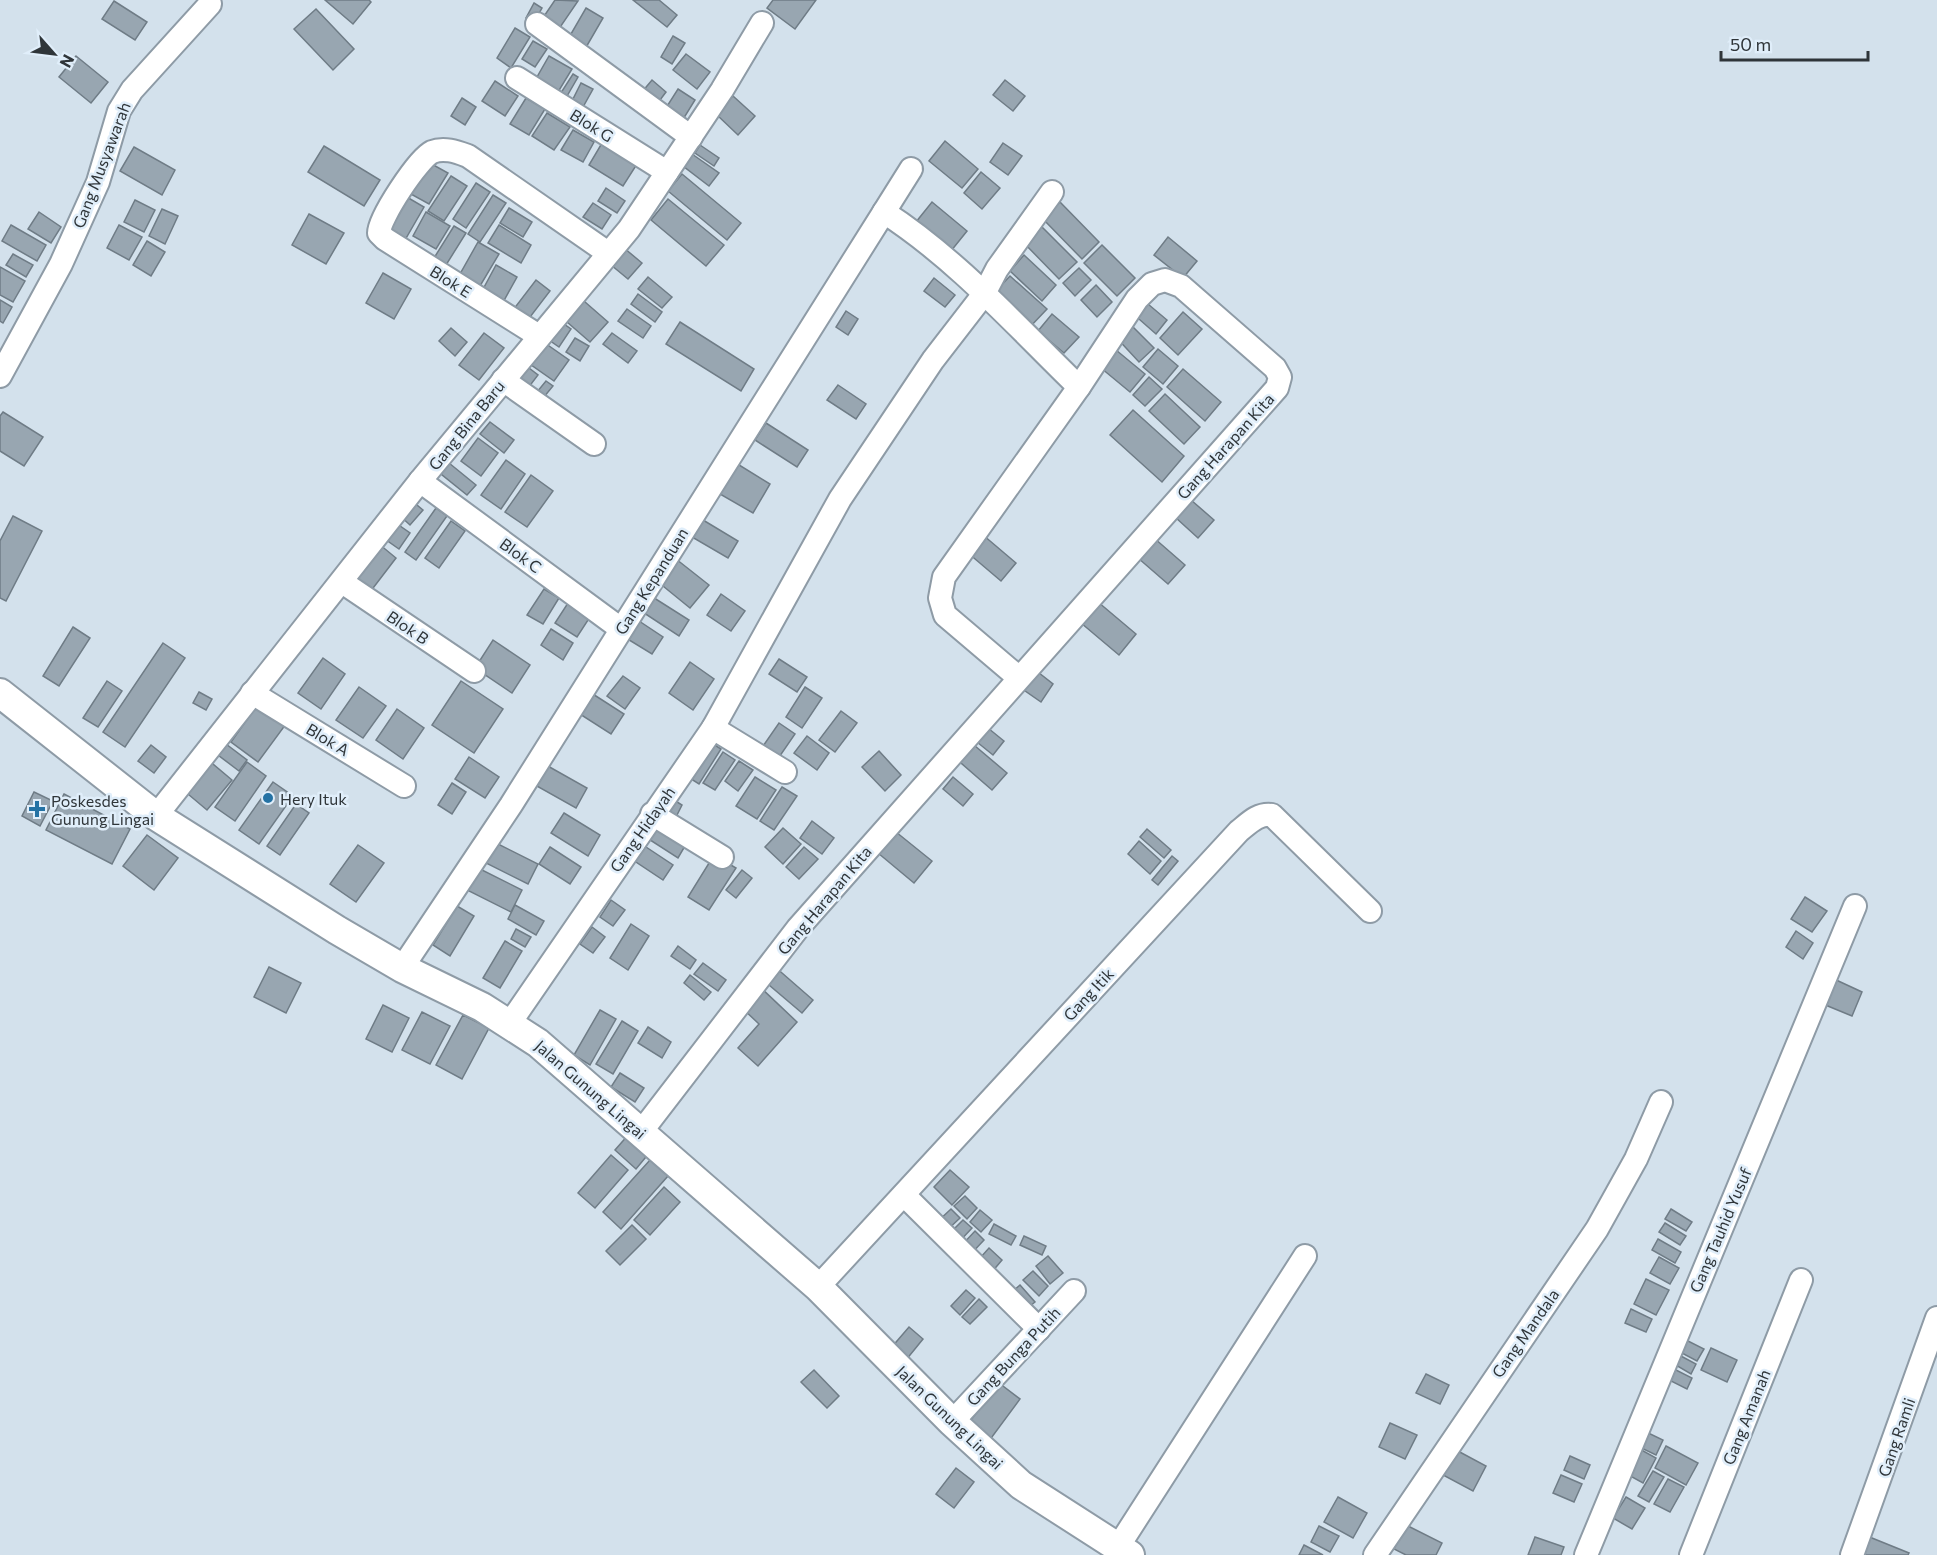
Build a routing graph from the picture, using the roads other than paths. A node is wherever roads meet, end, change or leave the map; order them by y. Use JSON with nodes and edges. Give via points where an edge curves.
{"nodes":[{"id":1,"x":210,"y":4,"type":"dead end"},
{"id":2,"x":762,"y":23,"type":"dead end"},
{"id":3,"x":537,"y":24,"type":"dead end"},
{"id":4,"x":517,"y":78,"type":"dead end"},
{"id":5,"x":691,"y":137,"type":"junction"},
{"id":6,"x":910,"y":169,"type":"dead end"},
{"id":7,"x":667,"y":172,"type":"junction"},
{"id":8,"x":1052,"y":192,"type":"dead end"},
{"id":9,"x":884,"y":212,"type":"junction"},
{"id":10,"x":608,"y":254,"type":"junction"},
{"id":11,"x":984,"y":294,"type":"junction"},
{"id":12,"x":539,"y":336,"type":"junction"},
{"id":13,"x":0,"y":376,"type":"edge"},
{"id":14,"x":503,"y":380,"type":"junction"},
{"id":15,"x":1079,"y":387,"type":"junction"},
{"id":16,"x":594,"y":444,"type":"dead end"},
{"id":17,"x":420,"y":481,"type":"junction"},
{"id":18,"x":342,"y":582,"type":"junction"},
{"id":19,"x":621,"y":629,"type":"junction"},
{"id":20,"x":474,"y":671,"type":"dead end"},
{"id":21,"x":1018,"y":677,"type":"junction"},
{"id":22,"x":0,"y":693,"type":"edge"},
{"id":23,"x":252,"y":693,"type":"junction"},
{"id":24,"x":713,"y":728,"type":"junction"},
{"id":25,"x":785,"y":772,"type":"dead end"},
{"id":26,"x":404,"y":786,"type":"dead end"},
{"id":27,"x":652,"y":814,"type":"junction"},
{"id":28,"x":156,"y":816,"type":"junction"},
{"id":29,"x":722,"y":857,"type":"dead end"},
{"id":30,"x":1855,"y":906,"type":"dead end"},
{"id":31,"x":1370,"y":912,"type":"dead end"},
{"id":32,"x":402,"y":968,"type":"junction"},
{"id":33,"x":510,"y":1023,"type":"junction"},
{"id":34,"x":1661,"y":1102,"type":"dead end"},
{"id":35,"x":642,"y":1132,"type":"junction"},
{"id":36,"x":904,"y":1195,"type":"junction"},
{"id":37,"x":1305,"y":1256,"type":"dead end"},
{"id":38,"x":1801,"y":1280,"type":"dead end"},
{"id":39,"x":819,"y":1287,"type":"junction"},
{"id":40,"x":1074,"y":1291,"type":"dead end"},
{"id":41,"x":1937,"y":1318,"type":"edge"},
{"id":42,"x":1039,"y":1329,"type":"junction"},
{"id":43,"x":952,"y":1422,"type":"junction"},
{"id":44,"x":1124,"y":1551,"type":"edge"},
{"id":45,"x":1375,"y":1555,"type":"edge"},
{"id":46,"x":1586,"y":1555,"type":"edge"},
{"id":47,"x":1691,"y":1555,"type":"edge"},
{"id":48,"x":1852,"y":1555,"type":"edge"}],
"edges":[{"from":1,"to":13,"type":"street","name":"Gang Musyawarah","via":[[132,90],[119,111],[98,182],[80,223]]},
{"from":2,"to":5,"type":"street","name":"Gang Bina Baru"},
{"from":3,"to":5,"type":"street"},
{"from":4,"to":7,"type":"street","name":"Blok G"},
{"from":5,"to":7,"type":"street","name":"Gang Bina Baru"},
{"from":6,"to":9,"type":"street","name":"Gang Kepanduan"},
{"from":7,"to":10,"type":"street","name":"Gang Bina Baru"},
{"from":8,"to":11,"type":"street","name":"Gang Hidayah","via":[[997,269]]},
{"from":9,"to":11,"type":"street"},
{"from":9,"to":19,"type":"street","name":"Gang Kepanduan"},
{"from":10,"to":12,"type":"street","name":"Gang Bina Baru"},
{"from":10,"to":12,"type":"street","name":"Blok E","via":[[468,156],[457,152],[431,153],[421,162],[384,216],[380,233]]},
{"from":11,"to":15,"type":"street"},
{"from":11,"to":24,"type":"street","name":"Gang Hidayah","via":[[933,360],[840,499]]},
{"from":12,"to":14,"type":"street","name":"Gang Bina Baru"},
{"from":14,"to":16,"type":"street"},
{"from":14,"to":17,"type":"street","name":"Gang Bina Baru"},
{"from":15,"to":21,"type":"street","name":"Gang Harapan Kita","via":[[944,577],[940,598],[945,615]]},
{"from":15,"to":21,"type":"street","name":"Gang Harapan Kita","via":[[1137,299],[1152,284],[1165,280],[1181,286],[1268,361],[1281,377],[1277,388]]},
{"from":17,"to":18,"type":"street","name":"Gang Bina Baru"},
{"from":17,"to":19,"type":"street","name":"Blok C"},
{"from":18,"to":20,"type":"street","name":"Blok B"},
{"from":18,"to":23,"type":"street","name":"Gang Bina Baru"},
{"from":19,"to":32,"type":"street","name":"Gang Kepanduan","via":[[511,805]]},
{"from":21,"to":35,"type":"street","name":"Gang Harapan Kita","via":[[798,928]]},
{"from":22,"to":28,"type":"street","name":"Jalan Gunung Lingai"},
{"from":23,"to":26,"type":"street","name":"Blok A"},
{"from":23,"to":28,"type":"street","name":"Gang Bina Baru"},
{"from":24,"to":25,"type":"street"},
{"from":24,"to":27,"type":"street","name":"Gang Hidayah"},
{"from":27,"to":29,"type":"street"},
{"from":27,"to":33,"type":"street","name":"Gang Hidayah"},
{"from":28,"to":32,"type":"street","name":"Jalan Gunung Lingai"},
{"from":30,"to":46,"type":"street","name":"Gang Tauhid Yusuf"},
{"from":31,"to":36,"type":"street","name":"Gang Itik","via":[[1272,815],[1255,819],[1160,915]]},
{"from":32,"to":33,"type":"street","name":"Jalan Gunung Lingai"},
{"from":33,"to":35,"type":"street","name":"Jalan Gunung Lingai"},
{"from":34,"to":45,"type":"street","name":"Gang Mandala","via":[[1636,1159],[1597,1229]]},
{"from":35,"to":39,"type":"street","name":"Jalan Gunung Lingai"},
{"from":36,"to":39,"type":"street","name":"Gang Itik"},
{"from":36,"to":42,"type":"street"},
{"from":37,"to":44,"type":"street"},
{"from":38,"to":47,"type":"street","name":"Gang Amanah"},
{"from":39,"to":43,"type":"street","name":"Jalan Gunung Lingai"},
{"from":40,"to":42,"type":"street","name":"Gang Bunga Putih"},
{"from":41,"to":48,"type":"street","name":"Gang Ramli"},
{"from":42,"to":43,"type":"street","name":"Gang Bunga Putih"},
{"from":43,"to":44,"type":"street","name":"Jalan Gunung Lingai","via":[[1021,1485]]}]}
